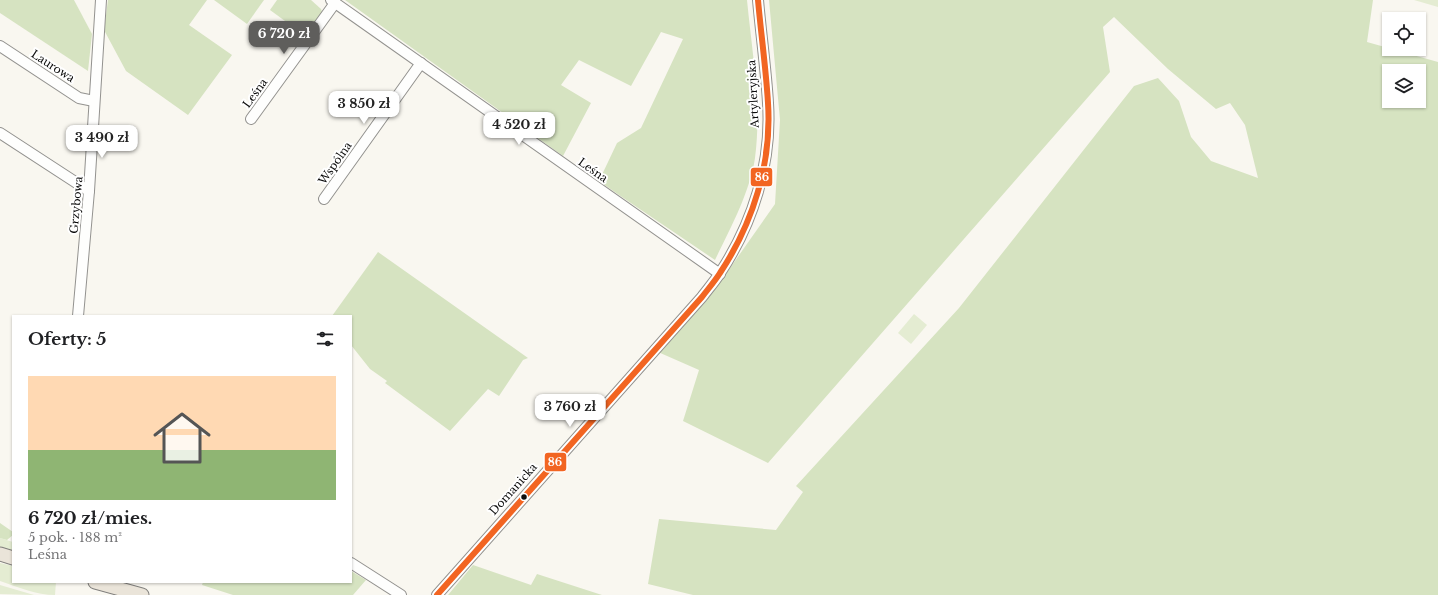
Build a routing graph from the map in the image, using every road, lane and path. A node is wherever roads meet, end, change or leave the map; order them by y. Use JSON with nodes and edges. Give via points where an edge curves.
{"nodes":[{"id":1,"x":101,"y":0,"type":"edge"},
{"id":2,"x":758,"y":0,"type":"edge"},
{"id":3,"x":333,"y":2,"type":"edge"},
{"id":4,"x":0,"y":46,"type":"edge"},
{"id":5,"x":421,"y":63,"type":"junction"},
{"id":6,"x":94,"y":101,"type":"junction"},
{"id":7,"x":251,"y":119,"type":"dead end"},
{"id":8,"x":0,"y":133,"type":"edge"},
{"id":9,"x":89,"y":191,"type":"junction"},
{"id":10,"x":324,"y":199,"type":"dead end"},
{"id":11,"x":720,"y":274,"type":"junction"},
{"id":12,"x":78,"y":315,"type":"edge"},
{"id":13,"x":0,"y":554,"type":"edge"},
{"id":14,"x":12,"y":558,"type":"edge"},
{"id":15,"x":352,"y":564,"type":"edge"},
{"id":16,"x":99,"y":583,"type":"edge"},
{"id":17,"x":142,"y":595,"type":"edge"},
{"id":18,"x":401,"y":595,"type":"edge"},
{"id":19,"x":436,"y":595,"type":"edge"}],
"edges":[{"from":1,"to":6,"type":"street","name":"Grzybowa"},
{"from":2,"to":11,"type":"street","name":"Artyleryjska","via":[[768,103],[764,167],[748,222]]},
{"from":3,"to":5,"type":"street","name":"Leśna"},
{"from":3,"to":7,"type":"street","name":"Leśna"},
{"from":4,"to":6,"type":"street","name":"Laurowa","via":[[79,98]]},
{"from":5,"to":10,"type":"street","name":"Wspólna"},
{"from":5,"to":11,"type":"street","name":"Leśna"},
{"from":6,"to":9,"type":"street","name":"Grzybowa"},
{"from":8,"to":9,"type":"street"},
{"from":9,"to":12,"type":"street","name":"Grzybowa"},
{"from":11,"to":19,"type":"street","name":"Domanicka"},
{"from":13,"to":14,"type":"main road"},
{"from":15,"to":18,"type":"street"},
{"from":16,"to":17,"type":"main road"}]}
